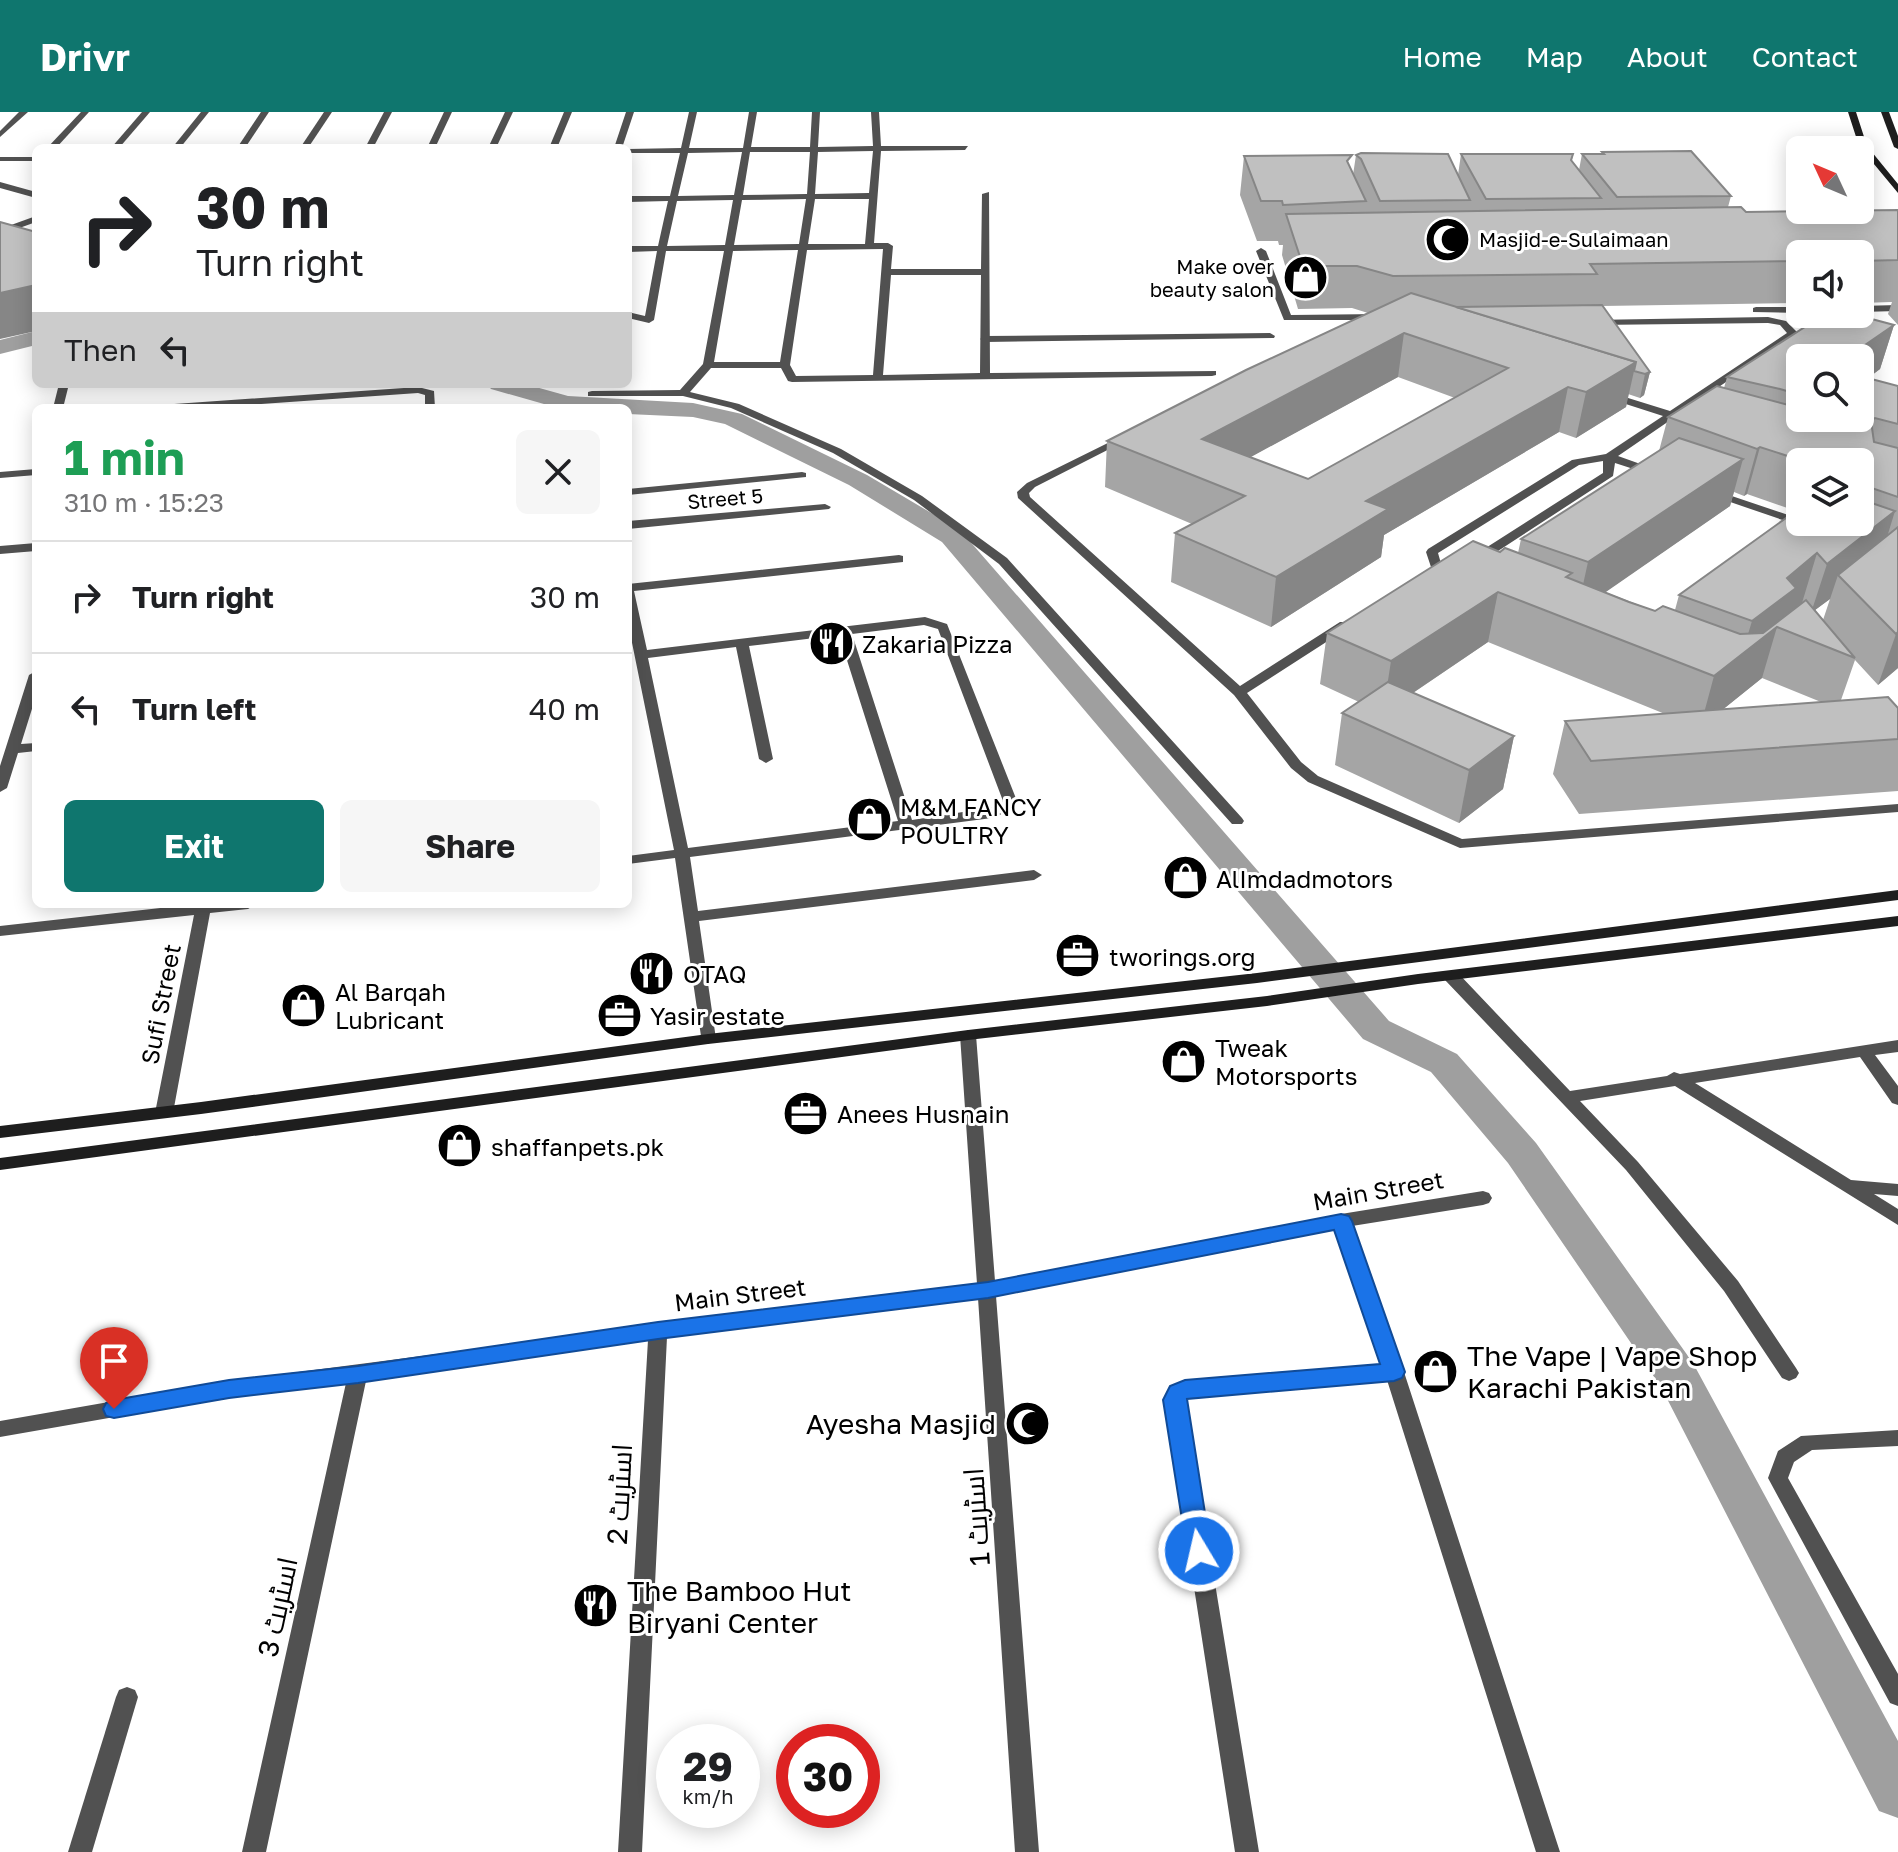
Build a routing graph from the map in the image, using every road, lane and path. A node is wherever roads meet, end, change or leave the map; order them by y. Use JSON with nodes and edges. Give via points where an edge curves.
{"nodes":[{"id":1,"x":24,"y":112,"type":"edge"},
{"id":2,"x":85,"y":112,"type":"edge"},
{"id":3,"x":146,"y":112,"type":"edge"},
{"id":4,"x":205,"y":112,"type":"edge"},
{"id":5,"x":265,"y":112,"type":"edge"},
{"id":6,"x":328,"y":112,"type":"edge"},
{"id":7,"x":388,"y":112,"type":"edge"},
{"id":8,"x":448,"y":112,"type":"edge"},
{"id":9,"x":509,"y":112,"type":"edge"},
{"id":10,"x":568,"y":112,"type":"edge"},
{"id":11,"x":630,"y":112,"type":"edge"},
{"id":12,"x":693,"y":112,"type":"edge"},
{"id":13,"x":753,"y":112,"type":"edge"},
{"id":14,"x":816,"y":112,"type":"edge"},
{"id":15,"x":875,"y":112,"type":"edge"},
{"id":16,"x":1852,"y":112,"type":"edge"},
{"id":17,"x":1885,"y":112,"type":"edge"},
{"id":18,"x":0,"y":135,"type":"edge"},
{"id":19,"x":55,"y":144,"type":"edge"},
{"id":20,"x":118,"y":144,"type":"edge"},
{"id":21,"x":179,"y":144,"type":"edge"},
{"id":22,"x":244,"y":144,"type":"edge"},
{"id":23,"x":307,"y":144,"type":"edge"},
{"id":24,"x":371,"y":144,"type":"edge"},
{"id":25,"x":433,"y":144,"type":"edge"},
{"id":26,"x":494,"y":144,"type":"edge"},
{"id":27,"x":555,"y":144,"type":"edge"},
{"id":28,"x":619,"y":144,"type":"edge"},
{"id":29,"x":1898,"y":147,"type":"edge"},
{"id":30,"x":877,"y":148,"type":"junction"},
{"id":31,"x":965,"y":148,"type":"dead end"},
{"id":32,"x":814,"y":149,"type":"junction"},
{"id":33,"x":746,"y":150,"type":"junction"},
{"id":34,"x":632,"y":151,"type":"edge"},
{"id":35,"x":684,"y":151,"type":"junction"},
{"id":36,"x":0,"y":159,"type":"edge"},
{"id":37,"x":32,"y":159,"type":"edge"},
{"id":38,"x":0,"y":185,"type":"edge"},
{"id":39,"x":1898,"y":190,"type":"edge"},
{"id":40,"x":32,"y":194,"type":"edge"},
{"id":41,"x":986,"y":194,"type":"dead end"},
{"id":42,"x":873,"y":196,"type":"junction"},
{"id":43,"x":738,"y":197,"type":"junction"},
{"id":44,"x":811,"y":197,"type":"junction"},
{"id":45,"x":673,"y":198,"type":"junction"},
{"id":46,"x":632,"y":199,"type":"edge"},
{"id":47,"x":32,"y":220,"type":"edge"},
{"id":48,"x":0,"y":232,"type":"edge"},
{"id":49,"x":869,"y":246,"type":"junction"},
{"id":50,"x":803,"y":247,"type":"junction"},
{"id":51,"x":729,"y":248,"type":"junction"},
{"id":52,"x":632,"y":249,"type":"edge"},
{"id":53,"x":662,"y":249,"type":"junction"},
{"id":54,"x":1261,"y":251,"type":"dead end"},
{"id":55,"x":886,"y":272,"type":"junction"},
{"id":56,"x":986,"y":272,"type":"junction"},
{"id":57,"x":1898,"y":308,"type":"edge"},
{"id":58,"x":1874,"y":309,"type":"edge"},
{"id":59,"x":1786,"y":311,"type":"edge"},
{"id":60,"x":632,"y":316,"type":"edge"},
{"id":61,"x":1786,"y":327,"type":"edge"},
{"id":62,"x":1790,"y":328,"type":"edge"},
{"id":63,"x":1343,"y":332,"type":"edge"},
{"id":64,"x":1270,"y":336,"type":"dead end"},
{"id":65,"x":985,"y":339,"type":"junction"},
{"id":66,"x":708,"y":365,"type":"junction"},
{"id":67,"x":785,"y":365,"type":"junction"},
{"id":68,"x":1212,"y":373,"type":"dead end"},
{"id":69,"x":985,"y":376,"type":"junction"},
{"id":70,"x":878,"y":378,"type":"junction"},
{"id":71,"x":1597,"y":392,"type":"edge"},
{"id":72,"x":683,"y":393,"type":"junction"},
{"id":73,"x":592,"y":396,"type":"edge"},
{"id":74,"x":217,"y":404,"type":"edge"},
{"id":75,"x":430,"y":404,"type":"edge"},
{"id":76,"x":1672,"y":416,"type":"junction"},
{"id":77,"x":1686,"y":420,"type":"edge"},
{"id":78,"x":1144,"y":429,"type":"edge"},
{"id":79,"x":1609,"y":457,"type":"junction"},
{"id":80,"x":32,"y":472,"type":"edge"},
{"id":81,"x":0,"y":475,"type":"edge"},
{"id":82,"x":802,"y":475,"type":"dead end"},
{"id":83,"x":1667,"y":477,"type":"edge"},
{"id":84,"x":1696,"y":487,"type":"edge"},
{"id":85,"x":632,"y":492,"type":"edge"},
{"id":86,"x":825,"y":507,"type":"dead end"},
{"id":87,"x":1524,"y":511,"type":"junction"},
{"id":88,"x":1786,"y":518,"type":"edge"},
{"id":89,"x":632,"y":525,"type":"edge"},
{"id":90,"x":32,"y":547,"type":"edge"},
{"id":91,"x":0,"y":550,"type":"edge"},
{"id":92,"x":899,"y":559,"type":"dead end"},
{"id":93,"x":1448,"y":567,"type":"junction"},
{"id":94,"x":1423,"y":575,"type":"edge"},
{"id":95,"x":632,"y":590,"type":"edge"},
{"id":96,"x":1357,"y":617,"type":"edge"},
{"id":97,"x":844,"y":630,"type":"junction"},
{"id":98,"x":632,"y":633,"type":"edge"},
{"id":99,"x":742,"y":643,"type":"junction"},
{"id":100,"x":641,"y":655,"type":"junction"},
{"id":101,"x":32,"y":686,"type":"edge"},
{"id":102,"x":1239,"y":692,"type":"junction"},
{"id":103,"x":10,"y":744,"type":"edge"},
{"id":104,"x":32,"y":747,"type":"edge"},
{"id":105,"x":766,"y":759,"type":"dead end"},
{"id":106,"x":0,"y":788,"type":"edge"},
{"id":107,"x":1898,"y":808,"type":"edge"},
{"id":108,"x":1237,"y":821,"type":"dead end"},
{"id":109,"x":907,"y":826,"type":"junction"},
{"id":110,"x":682,"y":854,"type":"junction"},
{"id":111,"x":632,"y":860,"type":"edge"},
{"id":112,"x":1034,"y":875,"type":"dead end"},
{"id":113,"x":1898,"y":895,"type":"edge"},
{"id":114,"x":187,"y":908,"type":"edge"},
{"id":115,"x":203,"y":908,"type":"edge"},
{"id":116,"x":691,"y":917,"type":"junction"},
{"id":117,"x":1898,"y":921,"type":"edge"},
{"id":118,"x":0,"y":931,"type":"edge"},
{"id":119,"x":1451,"y":976,"type":"junction"},
{"id":120,"x":755,"y":1034,"type":"junction"},
{"id":121,"x":968,"y":1035,"type":"junction"},
{"id":122,"x":708,"y":1039,"type":"junction"},
{"id":123,"x":1898,"y":1046,"type":"edge"},
{"id":124,"x":1863,"y":1050,"type":"junction"},
{"id":125,"x":762,"y":1061,"type":"junction"},
{"id":126,"x":1674,"y":1078,"type":"junction"},
{"id":127,"x":1567,"y":1097,"type":"junction"},
{"id":128,"x":1898,"y":1099,"type":"edge"},
{"id":129,"x":164,"y":1113,"type":"junction"},
{"id":130,"x":0,"y":1132,"type":"edge"},
{"id":131,"x":0,"y":1164,"type":"edge"},
{"id":132,"x":1847,"y":1186,"type":"junction"},
{"id":133,"x":1898,"y":1190,"type":"edge"},
{"id":134,"x":1483,"y":1198,"type":"dead end"},
{"id":135,"x":1898,"y":1218,"type":"edge"},
{"id":136,"x":1341,"y":1221,"type":"junction"},
{"id":137,"x":988,"y":1290,"type":"junction"},
{"id":138,"x":658,"y":1331,"type":"junction"},
{"id":139,"x":1394,"y":1372,"type":"junction"},
{"id":140,"x":1789,"y":1373,"type":"dead end"},
{"id":141,"x":358,"y":1374,"type":"junction"},
{"id":142,"x":0,"y":1429,"type":"edge"},
{"id":143,"x":1898,"y":1438,"type":"edge"},
{"id":144,"x":1898,"y":1696,"type":"edge"},
{"id":145,"x":127,"y":1697,"type":"dead end"},
{"id":146,"x":80,"y":1852,"type":"edge"},
{"id":147,"x":254,"y":1852,"type":"edge"},
{"id":148,"x":630,"y":1852,"type":"edge"},
{"id":149,"x":1027,"y":1852,"type":"edge"},
{"id":150,"x":1247,"y":1852,"type":"edge"},
{"id":151,"x":1548,"y":1852,"type":"edge"}],
"edges":[{"from":1,"to":18,"type":"street"},
{"from":2,"to":19,"type":"street"},
{"from":3,"to":20,"type":"street"},
{"from":4,"to":21,"type":"street"},
{"from":5,"to":22,"type":"street"},
{"from":6,"to":23,"type":"street"},
{"from":7,"to":24,"type":"street"},
{"from":8,"to":25,"type":"street"},
{"from":9,"to":26,"type":"street"},
{"from":10,"to":27,"type":"street"},
{"from":11,"to":28,"type":"street"},
{"from":12,"to":35,"type":"street"},
{"from":13,"to":33,"type":"street"},
{"from":14,"to":32,"type":"street"},
{"from":15,"to":30,"type":"street"},
{"from":16,"to":39,"type":"street","via":[[1863,146]]},
{"from":17,"to":29,"type":"street"},
{"from":30,"to":31,"type":"street"},
{"from":30,"to":32,"type":"street"},
{"from":30,"to":42,"type":"street"},
{"from":32,"to":33,"type":"street"},
{"from":32,"to":44,"type":"street"},
{"from":33,"to":35,"type":"street"},
{"from":33,"to":43,"type":"street"},
{"from":34,"to":35,"type":"street"},
{"from":35,"to":45,"type":"street"},
{"from":36,"to":37,"type":"street"},
{"from":38,"to":40,"type":"street"},
{"from":41,"to":56,"type":"street"},
{"from":42,"to":44,"type":"street"},
{"from":42,"to":49,"type":"street"},
{"from":43,"to":44,"type":"street"},
{"from":43,"to":45,"type":"street"},
{"from":43,"to":51,"type":"street"},
{"from":44,"to":50,"type":"street"},
{"from":45,"to":46,"type":"street"},
{"from":45,"to":53,"type":"street"},
{"from":47,"to":48,"type":"street"},
{"from":49,"to":50,"type":"street"},
{"from":49,"to":55,"type":"street","via":[[888,246]]},
{"from":50,"to":51,"type":"street"},
{"from":50,"to":67,"type":"street"},
{"from":51,"to":53,"type":"street"},
{"from":51,"to":66,"type":"street"},
{"from":52,"to":53,"type":"street"},
{"from":53,"to":60,"type":"street","via":[[649,320]]},
{"from":54,"to":63,"type":"street","via":[[1287,318],[1393,321]]},
{"from":55,"to":56,"type":"street"},
{"from":55,"to":70,"type":"street"},
{"from":56,"to":65,"type":"street"},
{"from":57,"to":58,"type":"street"},
{"from":59,"to":61,"type":"street","via":[[1580,318],[1768,320]]},
{"from":62,"to":76,"type":"street","via":[[1793,333]]},
{"from":64,"to":65,"type":"street"},
{"from":65,"to":69,"type":"street"},
{"from":66,"to":67,"type":"street"},
{"from":66,"to":72,"type":"street"},
{"from":67,"to":70,"type":"street","via":[[792,379]]},
{"from":68,"to":69,"type":"street"},
{"from":69,"to":70,"type":"street"},
{"from":71,"to":76,"type":"street"},
{"from":72,"to":73,"type":"street"},
{"from":72,"to":108,"type":"street","via":[[735,406],[837,451],[918,498],[1003,561]]},
{"from":74,"to":75,"type":"street","via":[[418,390],[430,393]]},
{"from":76,"to":77,"type":"street"},
{"from":76,"to":79,"type":"street"},
{"from":78,"to":102,"type":"street","via":[[1031,485],[1024,498]]},
{"from":79,"to":83,"type":"street"},
{"from":79,"to":87,"type":"street","via":[[1576,462]]},
{"from":79,"to":87,"type":"street","via":[[1609,474]]},
{"from":80,"to":81,"type":"street"},
{"from":82,"to":85,"type":"street"},
{"from":84,"to":88,"type":"street"},
{"from":86,"to":89,"type":"street","name":"Street 5"},
{"from":87,"to":93,"type":"street","via":[[1470,563]]},
{"from":87,"to":93,"type":"street","via":[[1432,552]]},
{"from":90,"to":91,"type":"street"},
{"from":92,"to":95,"type":"street"},
{"from":93,"to":94,"type":"street"},
{"from":96,"to":102,"type":"street"},
{"from":97,"to":99,"type":"street"},
{"from":97,"to":109,"type":"street"},
{"from":97,"to":109,"type":"street","via":[[925,621],[943,627],[1010,801],[1001,812]]},
{"from":98,"to":100,"type":"street"},
{"from":99,"to":100,"type":"street"},
{"from":99,"to":105,"type":"street"},
{"from":100,"to":110,"type":"street"},
{"from":101,"to":103,"type":"street"},
{"from":102,"to":107,"type":"street","via":[[1302,772],[1460,844]]},
{"from":103,"to":104,"type":"street"},
{"from":103,"to":106,"type":"street"},
{"from":109,"to":110,"type":"street"},
{"from":110,"to":111,"type":"street"},
{"from":110,"to":116,"type":"street"},
{"from":112,"to":116,"type":"street"},
{"from":113,"to":120,"type":"street","via":[[1257,978]]},
{"from":114,"to":118,"type":"street"},
{"from":115,"to":129,"type":"street","name":"Sufi Street"},
{"from":116,"to":122,"type":"street"},
{"from":117,"to":119,"type":"street"},
{"from":119,"to":121,"type":"street"},
{"from":119,"to":127,"type":"street"},
{"from":120,"to":122,"type":"street"},
{"from":120,"to":125,"type":"street"},
{"from":121,"to":125,"type":"street"},
{"from":121,"to":137,"type":"street","name":"اسٹریٹ 1"},
{"from":122,"to":129,"type":"street"},
{"from":123,"to":124,"type":"street"},
{"from":124,"to":126,"type":"street"},
{"from":124,"to":128,"type":"street"},
{"from":125,"to":131,"type":"street"},
{"from":126,"to":127,"type":"street"},
{"from":126,"to":132,"type":"street"},
{"from":127,"to":140,"type":"street","via":[[1731,1286]]},
{"from":129,"to":130,"type":"street"},
{"from":132,"to":133,"type":"street"},
{"from":132,"to":135,"type":"street"},
{"from":134,"to":136,"type":"street","name":"Main Street"},
{"from":136,"to":137,"type":"street","name":"Main Street"},
{"from":136,"to":139,"type":"street"},
{"from":137,"to":138,"type":"street","name":"Main Street"},
{"from":137,"to":149,"type":"street","name":"اسٹریٹ 1"},
{"from":138,"to":141,"type":"street","name":"Main Street"},
{"from":138,"to":148,"type":"street","name":"اسٹریٹ 2"},
{"from":139,"to":150,"type":"street","via":[[1185,1389],[1175,1400]]},
{"from":139,"to":151,"type":"street"},
{"from":141,"to":142,"type":"street","name":"Main Street","via":[[229,1389]]},
{"from":141,"to":147,"type":"street","name":"اسٹریٹ 3"},
{"from":143,"to":144,"type":"street","via":[[1808,1442],[1785,1457],[1778,1478]]},
{"from":145,"to":146,"type":"street"}]}
